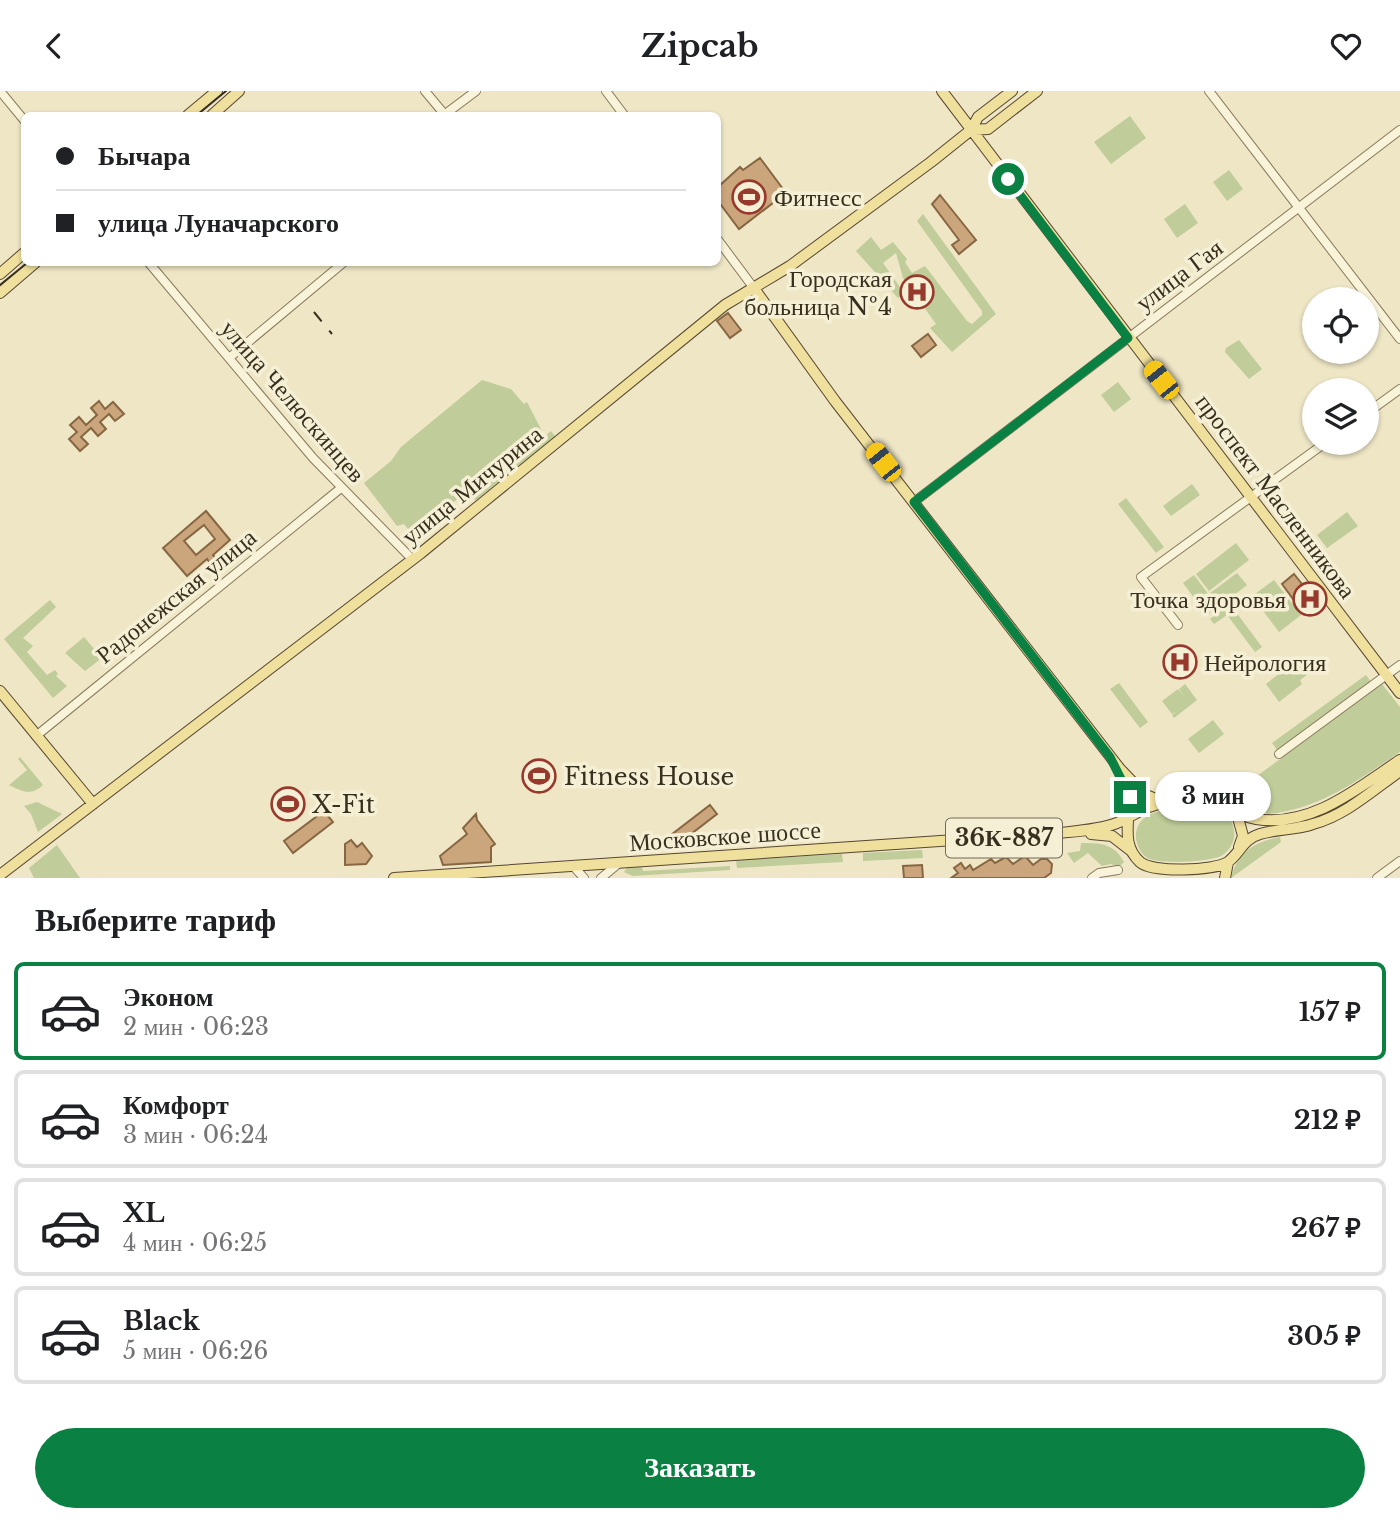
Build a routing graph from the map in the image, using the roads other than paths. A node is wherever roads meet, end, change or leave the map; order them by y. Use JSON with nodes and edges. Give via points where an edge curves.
{"nodes":[{"id":1,"x":0,"y":91,"type":"edge"},
{"id":2,"x":217,"y":91,"type":"edge"},
{"id":3,"x":425,"y":91,"type":"edge"},
{"id":4,"x":476,"y":91,"type":"edge"},
{"id":5,"x":606,"y":91,"type":"edge"},
{"id":6,"x":942,"y":91,"type":"edge"},
{"id":7,"x":1012,"y":91,"type":"edge"},
{"id":8,"x":1037,"y":91,"type":"edge"},
{"id":9,"x":1209,"y":91,"type":"edge"},
{"id":10,"x":240,"y":92,"type":"edge"},
{"id":11,"x":192,"y":112,"type":"edge"},
{"id":12,"x":216,"y":112,"type":"edge"},
{"id":13,"x":442,"y":112,"type":"edge"},
{"id":14,"x":448,"y":112,"type":"edge"},
{"id":15,"x":622,"y":112,"type":"edge"},
{"id":16,"x":21,"y":116,"type":"edge"},
{"id":17,"x":971,"y":130,"type":"junction"},
{"id":18,"x":1400,"y":130,"type":"edge"},
{"id":19,"x":1299,"y":208,"type":"junction"},
{"id":20,"x":721,"y":244,"type":"edge"},
{"id":21,"x":21,"y":256,"type":"edge"},
{"id":22,"x":32,"y":266,"type":"edge"},
{"id":23,"x":152,"y":266,"type":"edge"},
{"id":24,"x":339,"y":266,"type":"edge"},
{"id":25,"x":0,"y":274,"type":"edge"},
{"id":26,"x":753,"y":287,"type":"junction"},
{"id":27,"x":0,"y":293,"type":"edge"},
{"id":28,"x":1128,"y":338,"type":"junction"},
{"id":29,"x":1400,"y":339,"type":"edge"},
{"id":30,"x":229,"y":358,"type":"junction"},
{"id":31,"x":1400,"y":389,"type":"edge"},
{"id":32,"x":1379,"y":404,"type":"edge"},
{"id":33,"x":1309,"y":455,"type":"edge"},
{"id":34,"x":341,"y":488,"type":"junction"},
{"id":35,"x":1250,"y":498,"type":"junction"},
{"id":36,"x":914,"y":502,"type":"junction"},
{"id":37,"x":412,"y":560,"type":"junction"},
{"id":38,"x":1178,"y":625,"type":"dead end"},
{"id":39,"x":1400,"y":666,"type":"edge"},
{"id":40,"x":1387,"y":675,"type":"junction"},
{"id":41,"x":0,"y":691,"type":"edge"},
{"id":42,"x":1400,"y":693,"type":"edge"},
{"id":43,"x":36,"y":736,"type":"junction"},
{"id":44,"x":1279,"y":754,"type":"dead end"},
{"id":45,"x":1110,"y":757,"type":"junction"},
{"id":46,"x":1400,"y":760,"type":"edge"},
{"id":47,"x":1400,"y":771,"type":"edge"},
{"id":48,"x":1165,"y":803,"type":"junction"},
{"id":49,"x":93,"y":804,"type":"junction"},
{"id":50,"x":1237,"y":814,"type":"junction"},
{"id":51,"x":1129,"y":816,"type":"junction"},
{"id":52,"x":1059,"y":833,"type":"junction"},
{"id":53,"x":1239,"y":848,"type":"junction"},
{"id":54,"x":1132,"y":851,"type":"junction"},
{"id":55,"x":1400,"y":861,"type":"edge"},
{"id":56,"x":1228,"y":862,"type":"junction"},
{"id":57,"x":618,"y":864,"type":"junction"},
{"id":58,"x":574,"y":867,"type":"junction"},
{"id":59,"x":1178,"y":869,"type":"junction"},
{"id":60,"x":1118,"y":870,"type":"dead end"},
{"id":61,"x":0,"y":875,"type":"edge"},
{"id":62,"x":394,"y":878,"type":"edge"},
{"id":63,"x":584,"y":878,"type":"edge"},
{"id":64,"x":601,"y":878,"type":"edge"},
{"id":65,"x":1091,"y":878,"type":"edge"},
{"id":66,"x":1190,"y":878,"type":"edge"},
{"id":67,"x":1225,"y":878,"type":"edge"},
{"id":68,"x":1377,"y":878,"type":"edge"}],
"edges":[{"from":1,"to":16,"type":"street"},
{"from":2,"to":11,"type":"main road"},
{"from":3,"to":13,"type":"street"},
{"from":4,"to":14,"type":"street"},
{"from":5,"to":15,"type":"street"},
{"from":6,"to":17,"type":"main road","name":"проспект Масленникова"},
{"from":7,"to":17,"type":"main road","name":"улица Мичурина","via":[[978,117]]},
{"from":8,"to":17,"type":"main road","name":"улица Мичурина","via":[[988,129]]},
{"from":9,"to":19,"type":"street"},
{"from":10,"to":12,"type":"main road"},
{"from":17,"to":26,"type":"main road","name":"улица Мичурина","via":[[831,237]]},
{"from":17,"to":28,"type":"main road","name":"проспект Масленникова"},
{"from":18,"to":19,"type":"street","name":"улица Гая"},
{"from":19,"to":28,"type":"street","name":"улица Гая"},
{"from":19,"to":29,"type":"street"},
{"from":20,"to":26,"type":"street"},
{"from":21,"to":25,"type":"main road"},
{"from":22,"to":27,"type":"main road"},
{"from":23,"to":30,"type":"street","name":"улица Челюскинцев"},
{"from":24,"to":30,"type":"street"},
{"from":26,"to":36,"type":"main road"},
{"from":26,"to":37,"type":"main road","name":"улица Мичурина"},
{"from":28,"to":35,"type":"main road","name":"проспект Масленникова"},
{"from":28,"to":36,"type":"street","name":"улица Гая"},
{"from":30,"to":34,"type":"street","name":"улица Челюскинцев"},
{"from":31,"to":32,"type":"street"},
{"from":33,"to":35,"type":"street"},
{"from":34,"to":37,"type":"street","name":"улица Челюскинцев"},
{"from":34,"to":43,"type":"street","name":"Радонежская улица"},
{"from":35,"to":38,"type":"street","via":[[1141,577]]},
{"from":35,"to":40,"type":"main road","name":"проспект Масленникова"},
{"from":36,"to":45,"type":"main road"},
{"from":37,"to":49,"type":"main road","name":"улица Мичурина"},
{"from":39,"to":40,"type":"street"},
{"from":40,"to":42,"type":"main road","name":"проспект Масленникова"},
{"from":40,"to":44,"type":"street"},
{"from":41,"to":43,"type":"main road"},
{"from":43,"to":49,"type":"main road"},
{"from":45,"to":48,"type":"main road","via":[[1144,794]]},
{"from":45,"to":51,"type":"main road","via":[[1129,792]]},
{"from":46,"to":50,"type":"main road","name":"Московское шоссе","number":"36К-887","via":[[1345,797],[1307,815],[1266,820]]},
{"from":47,"to":53,"type":"main road","via":[[1331,818],[1261,834]]},
{"from":48,"to":50,"type":"main road","name":"Московское шоссе","number":"36К-887","via":[[1212,801]]},
{"from":48,"to":51,"type":"main road","name":"Московское шоссе","number":"36К-887"},
{"from":49,"to":61,"type":"main road","name":"улица Мичурина"},
{"from":50,"to":53,"type":"main road","via":[[1243,836]]},
{"from":51,"to":52,"type":"main road","name":"Московское шоссе","number":"36К-887","via":[[1103,827]]},
{"from":51,"to":54,"type":"main road","via":[[1127,837]]},
{"from":52,"to":54,"type":"main road","name":"Московское шоссе","number":"36К-887","via":[[1106,834]]},
{"from":52,"to":57,"type":"main road","name":"Московское шоссе","number":"36К-887"},
{"from":53,"to":56,"type":"main road"},
{"from":54,"to":59,"type":"main road","name":"Московское шоссе","number":"36К-887","via":[[1149,867]]},
{"from":55,"to":68,"type":"street"},
{"from":56,"to":59,"type":"main road","name":"Московское шоссе","number":"36К-887"},
{"from":56,"to":67,"type":"main road"},
{"from":57,"to":58,"type":"main road","name":"Московское шоссе","number":"36К-887"},
{"from":57,"to":64,"type":"street"},
{"from":58,"to":62,"type":"main road","name":"Московское шоссе","number":"36К-887"},
{"from":58,"to":63,"type":"street"},
{"from":59,"to":66,"type":"main road"},
{"from":60,"to":65,"type":"street"}]}
